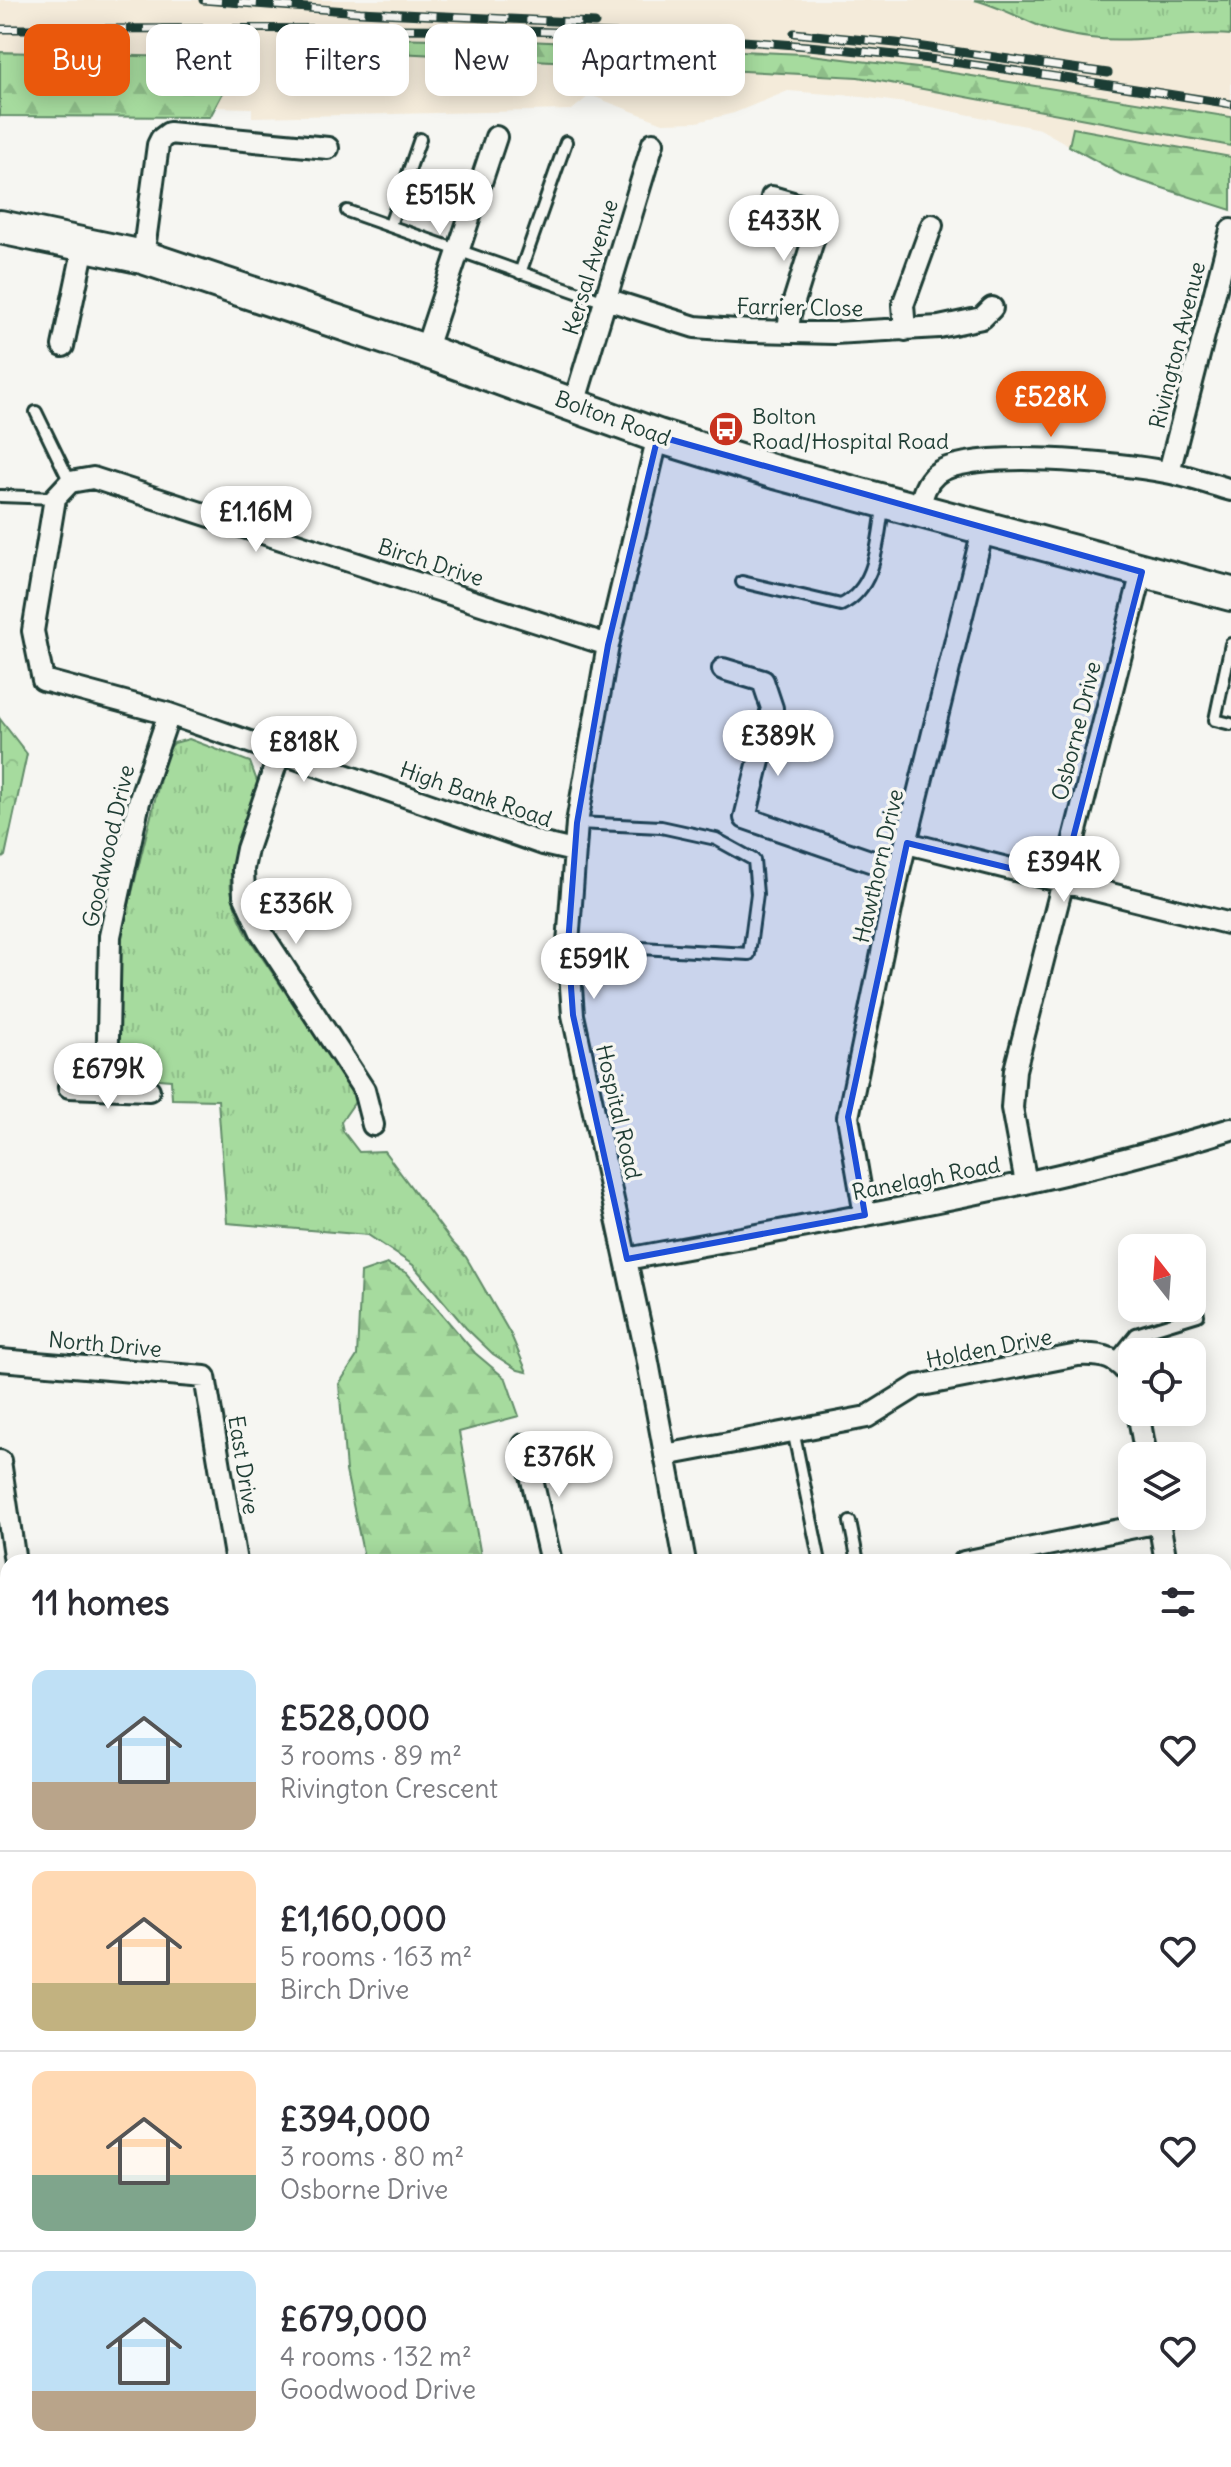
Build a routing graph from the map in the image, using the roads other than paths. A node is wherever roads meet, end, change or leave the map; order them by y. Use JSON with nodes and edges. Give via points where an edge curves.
{"nodes":[{"id":1,"x":496,"y":137,"type":"dead end"},
{"id":2,"x":420,"y":139,"type":"dead end"},
{"id":3,"x":566,"y":142,"type":"dead end"},
{"id":4,"x":653,"y":143,"type":"dead end"},
{"id":5,"x":328,"y":148,"type":"dead end"},
{"id":6,"x":772,"y":197,"type":"dead end"},
{"id":7,"x":347,"y":211,"type":"dead end"},
{"id":8,"x":390,"y":225,"type":"junction"},
{"id":9,"x":932,"y":225,"type":"dead end"},
{"id":10,"x":0,"y":227,"type":"edge"},
{"id":11,"x":1231,"y":230,"type":"edge"},
{"id":12,"x":84,"y":246,"type":"junction"},
{"id":13,"x":458,"y":251,"type":"junction"},
{"id":14,"x":143,"y":257,"type":"junction"},
{"id":15,"x":520,"y":273,"type":"junction"},
{"id":16,"x":605,"y":301,"type":"junction"},
{"id":17,"x":992,"y":308,"type":"dead end"},
{"id":18,"x":905,"y":330,"type":"junction"},
{"id":19,"x":788,"y":332,"type":"junction"},
{"id":20,"x":63,"y":346,"type":"dead end"},
{"id":21,"x":425,"y":351,"type":"junction"},
{"id":22,"x":574,"y":404,"type":"junction"},
{"id":23,"x":36,"y":412,"type":"dead end"},
{"id":24,"x":658,"y":436,"type":"junction"},
{"id":25,"x":1169,"y":472,"type":"junction"},
{"id":26,"x":70,"y":482,"type":"junction"},
{"id":27,"x":1231,"y":490,"type":"edge"},
{"id":28,"x":0,"y":496,"type":"edge"},
{"id":29,"x":55,"y":498,"type":"junction"},
{"id":30,"x":885,"y":502,"type":"junction"},
{"id":31,"x":918,"y":512,"type":"junction"},
{"id":32,"x":983,"y":530,"type":"junction"},
{"id":33,"x":1142,"y":572,"type":"junction"},
{"id":34,"x":742,"y":582,"type":"dead end"},
{"id":35,"x":1231,"y":594,"type":"edge"},
{"id":36,"x":1231,"y":644,"type":"edge"},
{"id":37,"x":608,"y":645,"type":"junction"},
{"id":38,"x":723,"y":669,"type":"dead end"},
{"id":39,"x":169,"y":714,"type":"junction"},
{"id":40,"x":1231,"y":724,"type":"edge"},
{"id":41,"x":280,"y":752,"type":"junction"},
{"id":42,"x":577,"y":823,"type":"junction"},
{"id":43,"x":907,"y":843,"type":"junction"},
{"id":44,"x":574,"y":851,"type":"junction"},
{"id":45,"x":899,"y":871,"type":"junction"},
{"id":46,"x":1062,"y":881,"type":"junction"},
{"id":47,"x":1231,"y":924,"type":"edge"},
{"id":48,"x":568,"y":944,"type":"junction"},
{"id":49,"x":69,"y":1087,"type":"dead end"},
{"id":50,"x":107,"y":1089,"type":"junction"},
{"id":51,"x":149,"y":1090,"type":"dead end"},
{"id":52,"x":373,"y":1125,"type":"dead end"},
{"id":53,"x":1231,"y":1129,"type":"edge"},
{"id":54,"x":1026,"y":1183,"type":"junction"},
{"id":55,"x":865,"y":1215,"type":"junction"},
{"id":56,"x":627,"y":1259,"type":"junction"},
{"id":57,"x":1175,"y":1322,"type":"edge"},
{"id":58,"x":0,"y":1360,"type":"edge"},
{"id":59,"x":1115,"y":1360,"type":"junction"},
{"id":60,"x":1118,"y":1364,"type":"edge"},
{"id":61,"x":205,"y":1377,"type":"joint"},
{"id":62,"x":793,"y":1430,"type":"junction"},
{"id":63,"x":524,"y":1445,"type":"dead end"},
{"id":64,"x":665,"y":1455,"type":"junction"},
{"id":65,"x":0,"y":1461,"type":"edge"},
{"id":66,"x":850,"y":1522,"type":"dead end"},
{"id":67,"x":1118,"y":1528,"type":"edge"},
{"id":68,"x":1160,"y":1530,"type":"edge"},
{"id":69,"x":14,"y":1554,"type":"edge"},
{"id":70,"x":235,"y":1554,"type":"edge"},
{"id":71,"x":549,"y":1554,"type":"edge"},
{"id":72,"x":684,"y":1554,"type":"edge"},
{"id":73,"x":818,"y":1554,"type":"edge"},
{"id":74,"x":856,"y":1554,"type":"edge"},
{"id":75,"x":1000,"y":1554,"type":"edge"},
{"id":76,"x":1165,"y":1554,"type":"edge"}],
"edges":[{"from":1,"to":13,"type":"street"},
{"from":2,"to":8,"type":"lane"},
{"from":3,"to":15,"type":"lane"},
{"from":4,"to":16,"type":"street","name":"Kersal Avenue"},
{"from":5,"to":14,"type":"street","via":[[169,133],[158,145]]},
{"from":6,"to":19,"type":"street","via":[[810,208],[820,218]]},
{"from":7,"to":8,"type":"lane"},
{"from":8,"to":13,"type":"lane"},
{"from":9,"to":18,"type":"street","via":[[903,305]]},
{"from":10,"to":12,"type":"main road","name":"Bolton Road"},
{"from":11,"to":25,"type":"street","name":"Rivington Avenue"},
{"from":12,"to":14,"type":"main road","name":"Bolton Road"},
{"from":12,"to":20,"type":"street"},
{"from":13,"to":15,"type":"lane"},
{"from":13,"to":21,"type":"street"},
{"from":14,"to":21,"type":"main road","name":"Bolton Road"},
{"from":15,"to":16,"type":"lane"},
{"from":16,"to":19,"type":"street","name":"Farrier Close","via":[[695,327]]},
{"from":16,"to":22,"type":"street","name":"Kersal Avenue"},
{"from":17,"to":18,"type":"street","name":"Farrier Close","via":[[982,318]]},
{"from":18,"to":19,"type":"street","name":"Farrier Close"},
{"from":21,"to":22,"type":"main road","name":"Bolton Road"},
{"from":22,"to":24,"type":"main road","name":"Bolton Road"},
{"from":23,"to":26,"type":"lane"},
{"from":24,"to":30,"type":"main road","name":"Bolton Road"},
{"from":24,"to":37,"type":"street","name":"Hospital Road"},
{"from":25,"to":27,"type":"street"},
{"from":25,"to":31,"type":"street","via":[[1113,463],[996,459],[957,465],[928,482]]},
{"from":26,"to":29,"type":"street"},
{"from":26,"to":37,"type":"street","name":"Birch Drive","via":[[93,478]]},
{"from":28,"to":29,"type":"lane"},
{"from":29,"to":39,"type":"street","name":"High Bank Road","via":[[33,631],[43,680]]},
{"from":30,"to":31,"type":"main road","name":"Bolton Road"},
{"from":30,"to":34,"type":"lane","via":[[869,577],[855,598],[841,605]]},
{"from":31,"to":32,"type":"main road","name":"Bolton Road"},
{"from":32,"to":33,"type":"main road","name":"Bolton Road"},
{"from":32,"to":43,"type":"street","name":"Hawthorn Drive"},
{"from":33,"to":35,"type":"main road","name":"Bolton Road"},
{"from":33,"to":46,"type":"street","name":"Osborne Drive"},
{"from":36,"to":40,"type":"lane","via":[[1215,720]]},
{"from":37,"to":42,"type":"street","name":"Hospital Road"},
{"from":38,"to":45,"type":"street","via":[[763,681],[772,708],[745,818]]},
{"from":39,"to":41,"type":"street","name":"High Bank Road"},
{"from":39,"to":50,"type":"street","name":"Goodwood Drive","via":[[139,802],[110,936]]},
{"from":41,"to":44,"type":"street","name":"High Bank Road"},
{"from":41,"to":52,"type":"street","via":[[247,849],[244,895],[261,932],[364,1090]]},
{"from":42,"to":44,"type":"street","name":"Hospital Road"},
{"from":42,"to":48,"type":"lane","via":[[661,827],[716,839],[754,860],[757,894],[749,954]]},
{"from":43,"to":45,"type":"street","name":"Hawthorn Drive"},
{"from":43,"to":46,"type":"street"},
{"from":44,"to":48,"type":"street","name":"Hospital Road"},
{"from":45,"to":55,"type":"street","name":"Hawthorn Drive","via":[[848,1117]]},
{"from":46,"to":47,"type":"street"},
{"from":46,"to":54,"type":"street","name":"Osborne Drive","via":[[1015,1070],[1012,1108]]},
{"from":48,"to":56,"type":"street","name":"Hospital Road","via":[[573,1015]]},
{"from":49,"to":50,"type":"street"},
{"from":50,"to":51,"type":"street"},
{"from":53,"to":54,"type":"street","name":"Ranelagh Road"},
{"from":54,"to":55,"type":"street","name":"Ranelagh Road"},
{"from":55,"to":56,"type":"street","name":"Ranelagh Road"},
{"from":56,"to":64,"type":"street","name":"Hospital Road"},
{"from":57,"to":59,"type":"lane","via":[[1136,1334]]},
{"from":58,"to":61,"type":"street","name":"North Drive"},
{"from":59,"to":60,"type":"street"},
{"from":59,"to":62,"type":"street","name":"Holden Drive","via":[[1078,1355],[917,1386],[867,1417]]},
{"from":61,"to":70,"type":"street","name":"East Drive"},
{"from":62,"to":64,"type":"street","name":"Holden Drive"},
{"from":62,"to":73,"type":"lane"},
{"from":63,"to":71,"type":"street"},
{"from":64,"to":72,"type":"street","name":"Hospital Road"},
{"from":65,"to":69,"type":"street"},
{"from":66,"to":74,"type":"lane"},
{"from":67,"to":75,"type":"street"},
{"from":68,"to":76,"type":"street"}]}
